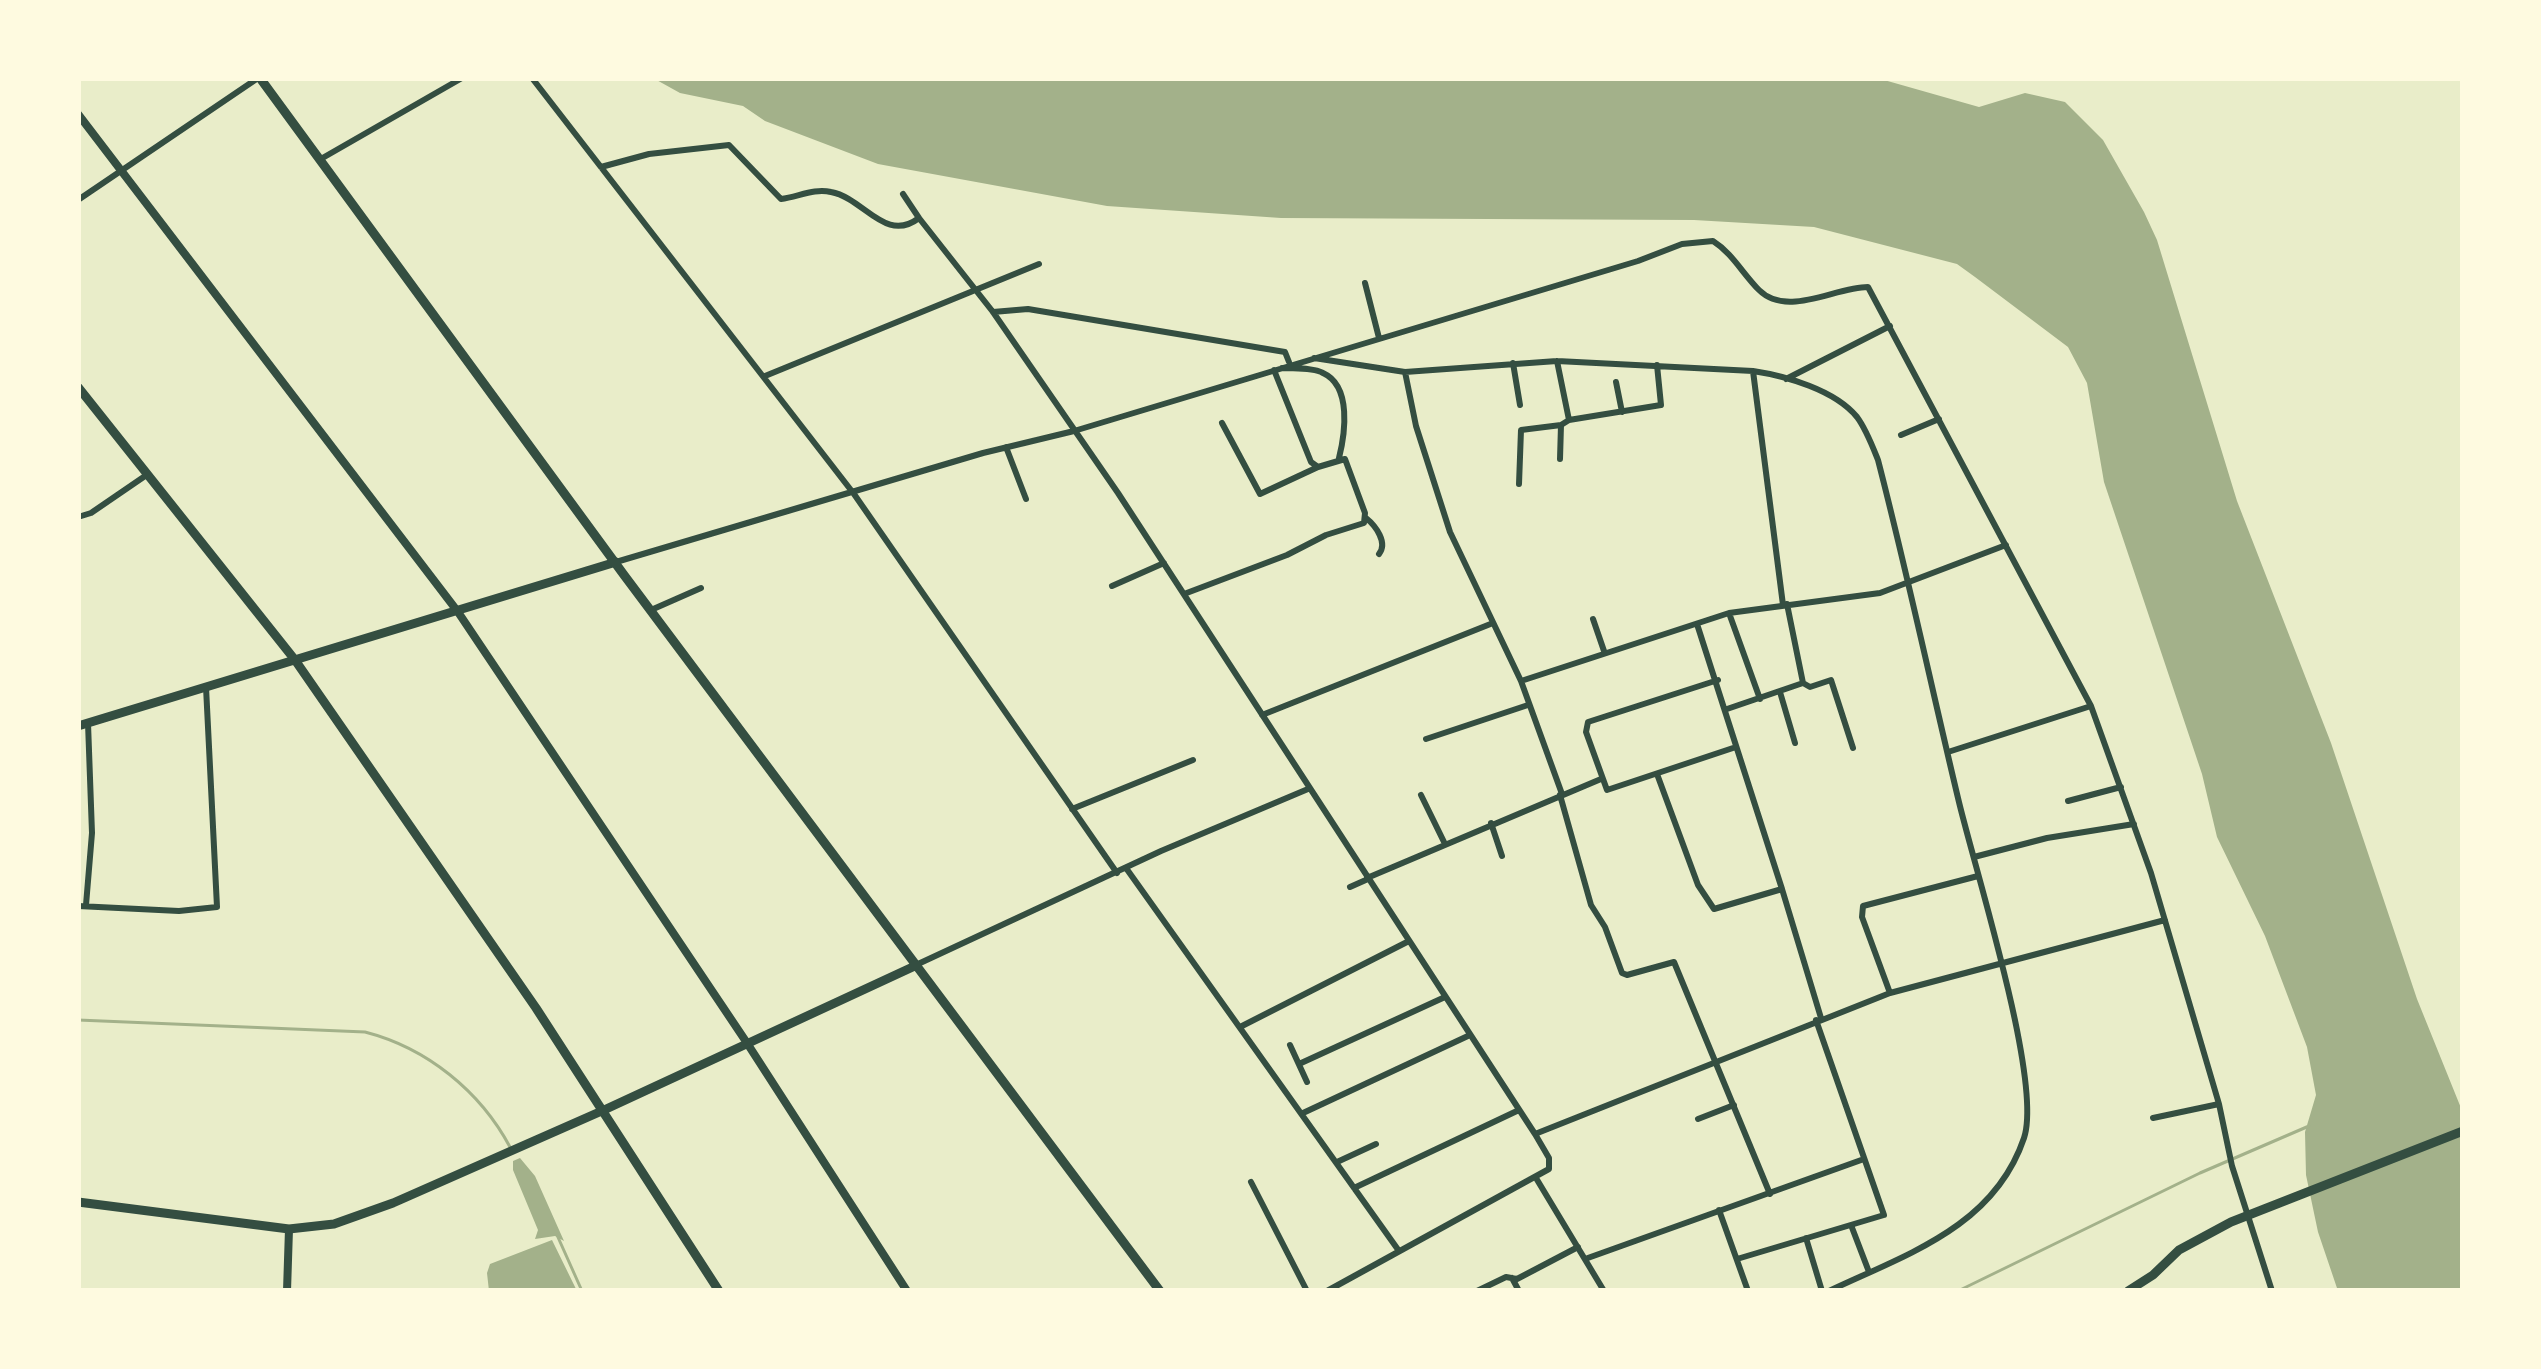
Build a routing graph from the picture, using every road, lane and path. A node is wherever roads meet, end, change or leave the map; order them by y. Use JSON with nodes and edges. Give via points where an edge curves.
{"nodes":[{"id":1,"x":259,"y":78,"type":"edge"},
{"id":2,"x":462,"y":78,"type":"edge"},
{"id":3,"x":532,"y":78,"type":"edge"},
{"id":4,"x":78,"y":114,"type":"edge"},
{"id":5,"x":319,"y":160,"type":"junction"},
{"id":6,"x":601,"y":167,"type":"junction"},
{"id":7,"x":121,"y":171,"type":"junction"},
{"id":8,"x":903,"y":194,"type":"dead end"},
{"id":9,"x":78,"y":200,"type":"edge"},
{"id":10,"x":919,"y":218,"type":"junction"},
{"id":11,"x":1040,"y":264,"type":"dead end"},
{"id":12,"x":1365,"y":283,"type":"dead end"},
{"id":13,"x":975,"y":290,"type":"junction"},
{"id":14,"x":993,"y":312,"type":"junction"},
{"id":15,"x":1889,"y":326,"type":"junction"},
{"id":16,"x":1379,"y":338,"type":"junction"},
{"id":17,"x":1310,"y":358,"type":"junction"},
{"id":18,"x":1557,"y":361,"type":"junction"},
{"id":19,"x":1513,"y":363,"type":"junction"},
{"id":20,"x":1657,"y":364,"type":"junction"},
{"id":21,"x":1280,"y":368,"type":"junction"},
{"id":22,"x":1753,"y":371,"type":"junction"},
{"id":23,"x":1405,"y":372,"type":"junction"},
{"id":24,"x":764,"y":376,"type":"junction"},
{"id":25,"x":1786,"y":379,"type":"junction"},
{"id":26,"x":1616,"y":382,"type":"dead end"},
{"id":27,"x":78,"y":386,"type":"edge"},
{"id":28,"x":1520,"y":405,"type":"dead end"},
{"id":29,"x":1622,"y":412,"type":"junction"},
{"id":30,"x":1940,"y":419,"type":"junction"},
{"id":31,"x":1222,"y":422,"type":"dead end"},
{"id":32,"x":1565,"y":422,"type":"junction"},
{"id":33,"x":1074,"y":431,"type":"junction"},
{"id":34,"x":1901,"y":435,"type":"dead end"},
{"id":35,"x":1006,"y":447,"type":"junction"},
{"id":36,"x":1339,"y":458,"type":"junction"},
{"id":37,"x":1560,"y":459,"type":"dead end"},
{"id":38,"x":1318,"y":466,"type":"junction"},
{"id":39,"x":148,"y":474,"type":"junction"},
{"id":40,"x":1519,"y":484,"type":"dead end"},
{"id":41,"x":854,"y":494,"type":"junction"},
{"id":42,"x":1026,"y":499,"type":"dead end"},
{"id":43,"x":78,"y":517,"type":"edge"},
{"id":44,"x":1366,"y":518,"type":"junction"},
{"id":45,"x":2006,"y":545,"type":"junction"},
{"id":46,"x":1379,"y":554,"type":"dead end"},
{"id":47,"x":616,"y":562,"type":"junction"},
{"id":48,"x":1164,"y":563,"type":"junction"},
{"id":49,"x":1908,"y":584,"type":"junction"},
{"id":50,"x":1112,"y":586,"type":"dead end"},
{"id":51,"x":701,"y":588,"type":"dead end"},
{"id":52,"x":1184,"y":594,"type":"junction"},
{"id":53,"x":1785,"y":604,"type":"junction"},
{"id":54,"x":651,"y":610,"type":"junction"},
{"id":55,"x":458,"y":612,"type":"junction"},
{"id":56,"x":1729,"y":613,"type":"junction"},
{"id":57,"x":1593,"y":619,"type":"dead end"},
{"id":58,"x":1494,"y":622,"type":"junction"},
{"id":59,"x":1697,"y":625,"type":"junction"},
{"id":60,"x":1604,"y":651,"type":"junction"},
{"id":61,"x":295,"y":660,"type":"junction"},
{"id":62,"x":1718,"y":680,"type":"junction"},
{"id":63,"x":1521,"y":681,"type":"junction"},
{"id":64,"x":1803,"y":682,"type":"junction"},
{"id":65,"x":206,"y":687,"type":"junction"},
{"id":66,"x":1780,"y":692,"type":"junction"},
{"id":67,"x":1760,"y":699,"type":"junction"},
{"id":68,"x":1528,"y":705,"type":"junction"},
{"id":69,"x":2091,"y":706,"type":"junction"},
{"id":70,"x":1727,"y":710,"type":"junction"},
{"id":71,"x":1262,"y":715,"type":"junction"},
{"id":72,"x":83,"y":725,"type":"edge"},
{"id":73,"x":1426,"y":740,"type":"dead end"},
{"id":74,"x":1795,"y":743,"type":"dead end"},
{"id":75,"x":1736,"y":747,"type":"junction"},
{"id":76,"x":1853,"y":748,"type":"dead end"},
{"id":77,"x":1948,"y":752,"type":"junction"},
{"id":78,"x":1193,"y":760,"type":"dead end"},
{"id":79,"x":1657,"y":774,"type":"junction"},
{"id":80,"x":1601,"y":779,"type":"junction"},
{"id":81,"x":2121,"y":787,"type":"junction"},
{"id":82,"x":1308,"y":789,"type":"junction"},
{"id":83,"x":1421,"y":794,"type":"dead end"},
{"id":84,"x":1561,"y":795,"type":"junction"},
{"id":85,"x":2068,"y":801,"type":"dead end"},
{"id":86,"x":1072,"y":809,"type":"junction"},
{"id":87,"x":1491,"y":823,"type":"junction"},
{"id":88,"x":2134,"y":824,"type":"junction"},
{"id":89,"x":1444,"y":842,"type":"junction"},
{"id":90,"x":1502,"y":856,"type":"dead end"},
{"id":91,"x":1974,"y":857,"type":"junction"},
{"id":92,"x":1126,"y":868,"type":"junction"},
{"id":93,"x":1118,"y":872,"type":"junction"},
{"id":94,"x":1978,"y":875,"type":"junction"},
{"id":95,"x":1367,"y":878,"type":"junction"},
{"id":96,"x":1350,"y":887,"type":"dead end"},
{"id":97,"x":1782,"y":890,"type":"junction"},
{"id":98,"x":82,"y":906,"type":"edge"},
{"id":99,"x":2165,"y":920,"type":"junction"},
{"id":100,"x":1409,"y":941,"type":"junction"},
{"id":101,"x":2000,"y":963,"type":"junction"},
{"id":102,"x":916,"y":964,"type":"junction"},
{"id":103,"x":1890,"y":993,"type":"junction"},
{"id":104,"x":1445,"y":997,"type":"junction"},
{"id":105,"x":1819,"y":1019,"type":"junction"},
{"id":106,"x":1242,"y":1026,"type":"junction"},
{"id":107,"x":1470,"y":1035,"type":"junction"},
{"id":108,"x":747,"y":1043,"type":"junction"},
{"id":109,"x":1289,"y":1045,"type":"dead end"},
{"id":110,"x":1715,"y":1060,"type":"junction"},
{"id":111,"x":1299,"y":1064,"type":"junction"},
{"id":112,"x":1307,"y":1082,"type":"dead end"},
{"id":113,"x":2219,"y":1104,"type":"junction"},
{"id":114,"x":1733,"y":1105,"type":"junction"},
{"id":115,"x":604,"y":1110,"type":"junction"},
{"id":116,"x":1520,"y":1110,"type":"junction"},
{"id":117,"x":1303,"y":1113,"type":"junction"},
{"id":118,"x":2153,"y":1118,"type":"dead end"},
{"id":119,"x":1698,"y":1119,"type":"dead end"},
{"id":120,"x":2463,"y":1131,"type":"edge"},
{"id":121,"x":1535,"y":1134,"type":"junction"},
{"id":122,"x":1376,"y":1144,"type":"dead end"},
{"id":123,"x":1865,"y":1159,"type":"junction"},
{"id":124,"x":1337,"y":1162,"type":"junction"},
{"id":125,"x":1536,"y":1178,"type":"junction"},
{"id":126,"x":1251,"y":1182,"type":"dead end"},
{"id":127,"x":1354,"y":1188,"type":"junction"},
{"id":128,"x":1770,"y":1194,"type":"junction"},
{"id":129,"x":78,"y":1202,"type":"edge"},
{"id":130,"x":1719,"y":1210,"type":"junction"},
{"id":131,"x":1851,"y":1225,"type":"junction"},
{"id":132,"x":289,"y":1229,"type":"junction"},
{"id":133,"x":1806,"y":1238,"type":"junction"},
{"id":134,"x":1578,"y":1247,"type":"junction"},
{"id":135,"x":1399,"y":1251,"type":"junction"},
{"id":136,"x":1586,"y":1258,"type":"junction"},
{"id":137,"x":1737,"y":1259,"type":"junction"},
{"id":138,"x":1869,"y":1272,"type":"junction"},
{"id":139,"x":1512,"y":1278,"type":"junction"},
{"id":140,"x":287,"y":1291,"type":"edge"},
{"id":141,"x":719,"y":1291,"type":"edge"},
{"id":142,"x":907,"y":1291,"type":"edge"},
{"id":143,"x":1160,"y":1291,"type":"edge"},
{"id":144,"x":1307,"y":1291,"type":"edge"},
{"id":145,"x":1327,"y":1291,"type":"edge"},
{"id":146,"x":1478,"y":1291,"type":"edge"},
{"id":147,"x":1519,"y":1291,"type":"edge"},
{"id":148,"x":1604,"y":1291,"type":"edge"},
{"id":149,"x":1748,"y":1291,"type":"edge"},
{"id":150,"x":1826,"y":1291,"type":"edge"},
{"id":151,"x":2128,"y":1291,"type":"edge"},
{"id":152,"x":2272,"y":1291,"type":"edge"}],
"edges":[{"from":1,"to":5,"type":"main road"},
{"from":1,"to":7,"type":"street"},
{"from":2,"to":5,"type":"street"},
{"from":3,"to":6,"type":"street"},
{"from":4,"to":7,"type":"street"},
{"from":5,"to":47,"type":"main road"},
{"from":6,"to":10,"type":"street","via":[[729,145],[781,199],[825,190],[889,227]]},
{"from":6,"to":24,"type":"street"},
{"from":7,"to":9,"type":"street"},
{"from":7,"to":55,"type":"street"},
{"from":8,"to":10,"type":"street"},
{"from":10,"to":13,"type":"street"},
{"from":11,"to":13,"type":"street"},
{"from":12,"to":16,"type":"street"},
{"from":13,"to":14,"type":"street"},
{"from":13,"to":24,"type":"street"},
{"from":14,"to":21,"type":"street","via":[[1028,309],[1235,342],[1285,352],[1290,362]]},
{"from":14,"to":33,"type":"street"},
{"from":15,"to":16,"type":"street","via":[[1868,286],[1805,300],[1763,296],[1713,241]]},
{"from":15,"to":25,"type":"street"},
{"from":15,"to":30,"type":"street"},
{"from":16,"to":17,"type":"street"},
{"from":17,"to":21,"type":"street"},
{"from":17,"to":23,"type":"street"},
{"from":18,"to":19,"type":"street"},
{"from":18,"to":20,"type":"street"},
{"from":18,"to":32,"type":"street"},
{"from":19,"to":23,"type":"street"},
{"from":19,"to":28,"type":"street"},
{"from":20,"to":22,"type":"street"},
{"from":20,"to":29,"type":"street","via":[[1661,405]]},
{"from":21,"to":33,"type":"street"},
{"from":21,"to":36,"type":"street","via":[[1330,378],[1344,409]]},
{"from":21,"to":38,"type":"street"},
{"from":22,"to":25,"type":"street"},
{"from":22,"to":53,"type":"street"},
{"from":23,"to":58,"type":"street","via":[[1450,532]]},
{"from":24,"to":41,"type":"street"},
{"from":25,"to":49,"type":"street","via":[[1848,408],[1864,428]]},
{"from":26,"to":29,"type":"street"},
{"from":27,"to":39,"type":"main road"},
{"from":29,"to":32,"type":"street"},
{"from":30,"to":34,"type":"street"},
{"from":30,"to":45,"type":"street"},
{"from":31,"to":38,"type":"street","via":[[1260,494]]},
{"from":32,"to":37,"type":"street"},
{"from":32,"to":40,"type":"street","via":[[1521,430]]},
{"from":33,"to":35,"type":"street"},
{"from":33,"to":48,"type":"street"},
{"from":35,"to":41,"type":"street"},
{"from":35,"to":42,"type":"street"},
{"from":36,"to":38,"type":"street"},
{"from":36,"to":44,"type":"street"},
{"from":39,"to":43,"type":"street"},
{"from":39,"to":61,"type":"main road"},
{"from":41,"to":47,"type":"street"},
{"from":41,"to":86,"type":"street"},
{"from":44,"to":46,"type":"street","via":[[1382,544]]},
{"from":44,"to":52,"type":"street"},
{"from":45,"to":49,"type":"street"},
{"from":45,"to":69,"type":"street"},
{"from":47,"to":54,"type":"main road"},
{"from":47,"to":55,"type":"main road"},
{"from":48,"to":50,"type":"street"},
{"from":48,"to":52,"type":"street"},
{"from":49,"to":53,"type":"street"},
{"from":49,"to":77,"type":"street"},
{"from":51,"to":54,"type":"street"},
{"from":52,"to":71,"type":"street"},
{"from":53,"to":56,"type":"street"},
{"from":53,"to":64,"type":"street"},
{"from":54,"to":102,"type":"main road"},
{"from":55,"to":61,"type":"main road"},
{"from":55,"to":108,"type":"street"},
{"from":56,"to":59,"type":"street"},
{"from":56,"to":67,"type":"street"},
{"from":57,"to":60,"type":"street"},
{"from":58,"to":63,"type":"street"},
{"from":58,"to":71,"type":"street"},
{"from":59,"to":60,"type":"street"},
{"from":59,"to":62,"type":"street"},
{"from":60,"to":63,"type":"street"},
{"from":61,"to":65,"type":"main road"},
{"from":61,"to":115,"type":"main road"},
{"from":62,"to":70,"type":"street"},
{"from":62,"to":80,"type":"street","via":[[1588,722]]},
{"from":63,"to":68,"type":"street"},
{"from":64,"to":66,"type":"street"},
{"from":64,"to":76,"type":"street","via":[[1831,680]]},
{"from":65,"to":72,"type":"main road"},
{"from":65,"to":98,"type":"street","via":[[217,907]]},
{"from":66,"to":67,"type":"street"},
{"from":66,"to":74,"type":"street"},
{"from":67,"to":70,"type":"street"},
{"from":68,"to":73,"type":"street"},
{"from":68,"to":84,"type":"street"},
{"from":69,"to":77,"type":"street"},
{"from":69,"to":81,"type":"street"},
{"from":70,"to":75,"type":"street"},
{"from":71,"to":82,"type":"street"},
{"from":72,"to":98,"type":"street","via":[[92,833]]},
{"from":75,"to":79,"type":"street"},
{"from":75,"to":97,"type":"street"},
{"from":77,"to":91,"type":"street"},
{"from":78,"to":86,"type":"street"},
{"from":79,"to":80,"type":"street","via":[[1610,789]]},
{"from":79,"to":97,"type":"street","via":[[1714,909]]},
{"from":80,"to":84,"type":"street"},
{"from":81,"to":85,"type":"street"},
{"from":81,"to":88,"type":"street"},
{"from":82,"to":92,"type":"street"},
{"from":82,"to":95,"type":"street"},
{"from":83,"to":89,"type":"street"},
{"from":84,"to":87,"type":"street"},
{"from":84,"to":110,"type":"street","via":[[1591,905],[1622,973],[1674,962]]},
{"from":86,"to":93,"type":"street"},
{"from":87,"to":89,"type":"street"},
{"from":87,"to":90,"type":"street"},
{"from":88,"to":91,"type":"street"},
{"from":88,"to":99,"type":"street"},
{"from":89,"to":95,"type":"street"},
{"from":91,"to":94,"type":"street"},
{"from":92,"to":93,"type":"street"},
{"from":92,"to":106,"type":"street"},
{"from":93,"to":102,"type":"street"},
{"from":94,"to":101,"type":"street"},
{"from":94,"to":103,"type":"street","via":[[1863,906]]},
{"from":95,"to":96,"type":"street"},
{"from":95,"to":100,"type":"street"},
{"from":97,"to":105,"type":"street"},
{"from":99,"to":101,"type":"street"},
{"from":99,"to":113,"type":"street"},
{"from":100,"to":104,"type":"street"},
{"from":100,"to":106,"type":"street"},
{"from":101,"to":103,"type":"street"},
{"from":101,"to":138,"type":"street","via":[[2027,1107],[2024,1137],[1977,1212]]},
{"from":102,"to":108,"type":"main road"},
{"from":102,"to":143,"type":"main road"},
{"from":103,"to":105,"type":"street"},
{"from":104,"to":107,"type":"street"},
{"from":104,"to":111,"type":"street"},
{"from":105,"to":110,"type":"street"},
{"from":105,"to":123,"type":"street"},
{"from":106,"to":117,"type":"street"},
{"from":107,"to":116,"type":"street"},
{"from":107,"to":117,"type":"street"},
{"from":108,"to":115,"type":"main road"},
{"from":108,"to":142,"type":"street"},
{"from":109,"to":111,"type":"street"},
{"from":110,"to":114,"type":"street"},
{"from":110,"to":121,"type":"street"},
{"from":111,"to":112,"type":"street"},
{"from":113,"to":118,"type":"street"},
{"from":113,"to":152,"type":"street"},
{"from":114,"to":119,"type":"street"},
{"from":114,"to":128,"type":"street"},
{"from":115,"to":132,"type":"main road","via":[[393,1203],[334,1224]]},
{"from":115,"to":141,"type":"main road"},
{"from":116,"to":121,"type":"street"},
{"from":116,"to":127,"type":"street"},
{"from":117,"to":124,"type":"street"},
{"from":120,"to":151,"type":"main road","via":[[2231,1222]]},
{"from":121,"to":125,"type":"street","via":[[1550,1164]]},
{"from":122,"to":124,"type":"street"},
{"from":123,"to":128,"type":"street"},
{"from":123,"to":131,"type":"street","via":[[1884,1215]]},
{"from":124,"to":127,"type":"street"},
{"from":125,"to":134,"type":"street"},
{"from":125,"to":135,"type":"street"},
{"from":126,"to":144,"type":"street"},
{"from":127,"to":135,"type":"street"},
{"from":128,"to":130,"type":"street"},
{"from":129,"to":132,"type":"main road"},
{"from":130,"to":136,"type":"street"},
{"from":130,"to":137,"type":"street"},
{"from":131,"to":133,"type":"street"},
{"from":131,"to":138,"type":"street"},
{"from":132,"to":140,"type":"street"},
{"from":133,"to":137,"type":"street"},
{"from":133,"to":150,"type":"street"},
{"from":134,"to":136,"type":"street"},
{"from":134,"to":139,"type":"street"},
{"from":135,"to":145,"type":"street"},
{"from":136,"to":148,"type":"street"},
{"from":137,"to":149,"type":"street"},
{"from":138,"to":150,"type":"street"},
{"from":139,"to":146,"type":"street"},
{"from":139,"to":147,"type":"street"}]}
